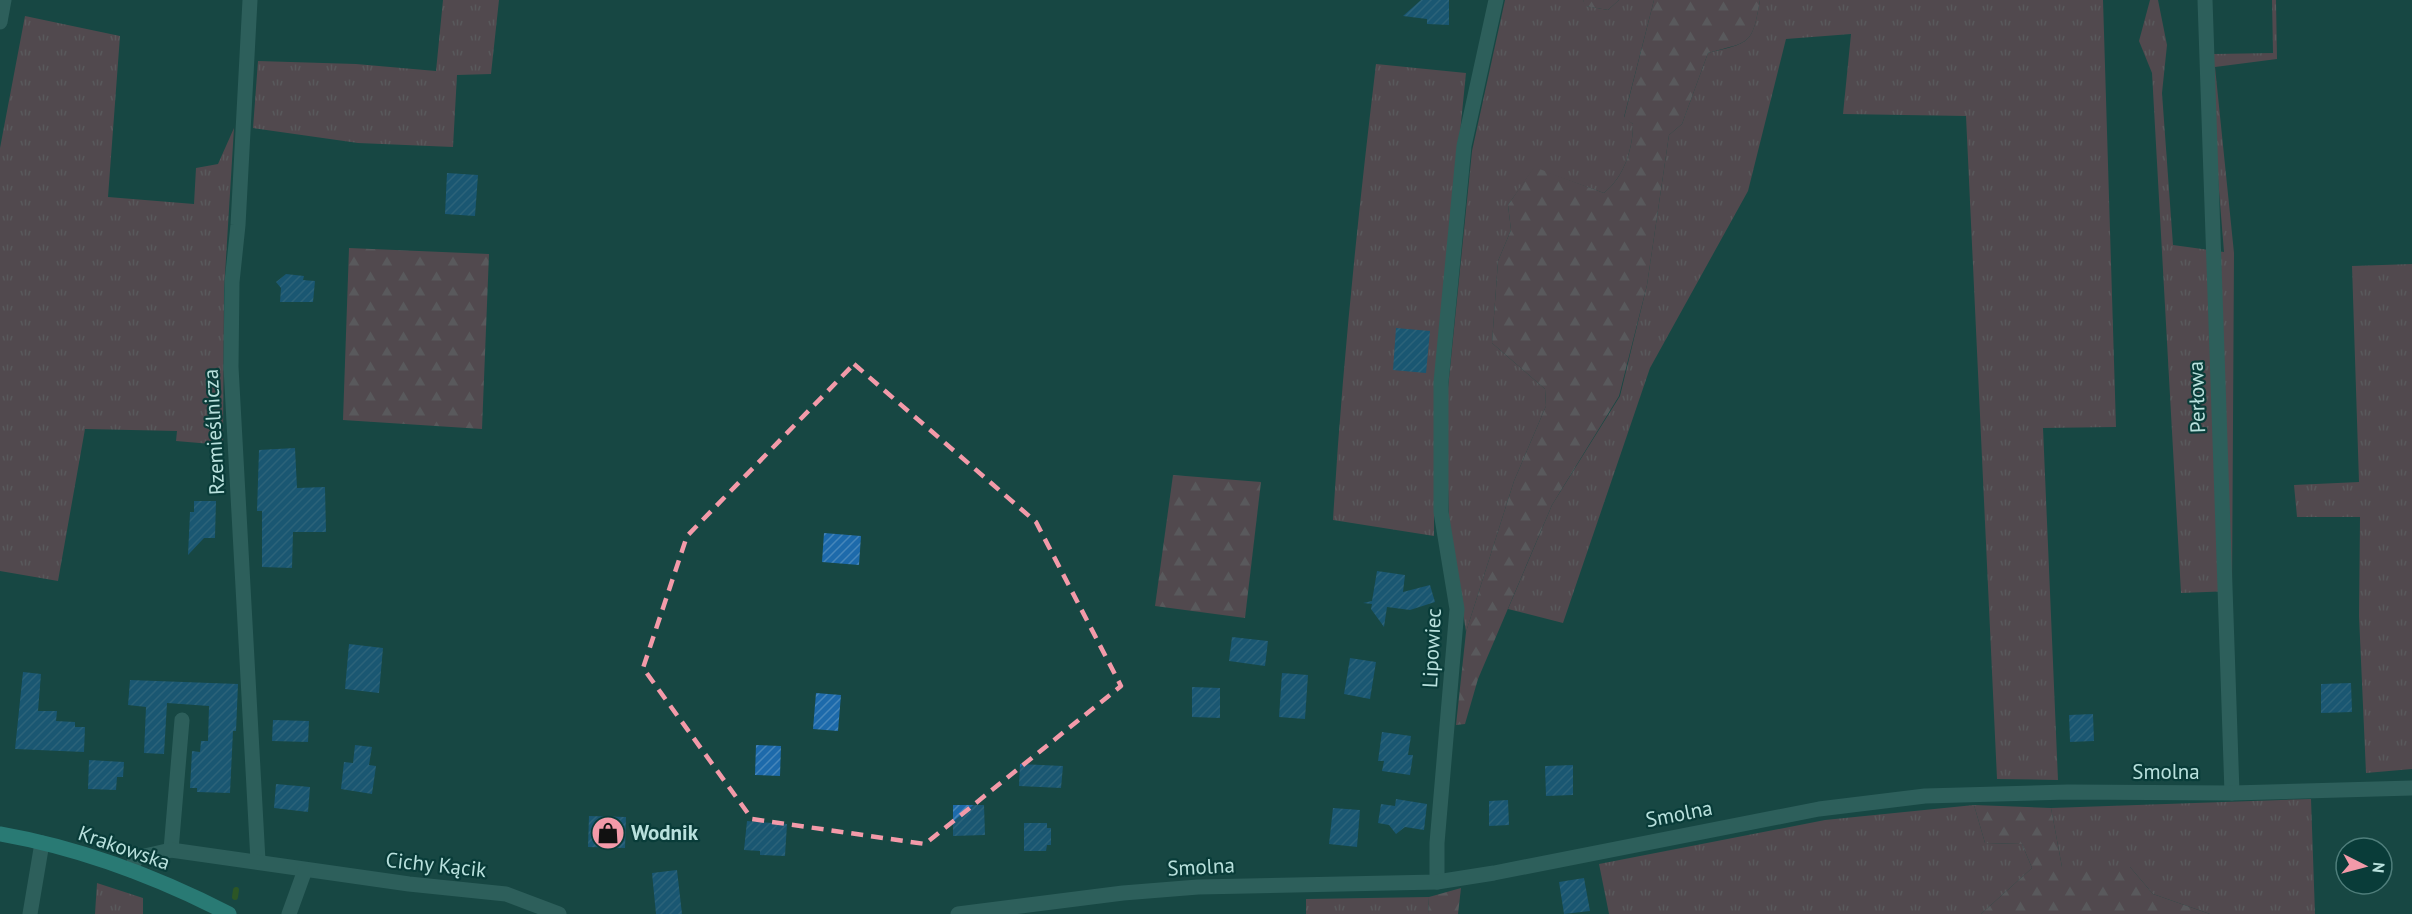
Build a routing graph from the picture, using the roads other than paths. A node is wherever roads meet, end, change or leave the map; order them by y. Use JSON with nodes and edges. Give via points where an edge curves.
{"nodes":[{"id":1,"x":4,"y":0,"type":"edge"},
{"id":2,"x":250,"y":0,"type":"edge"},
{"id":3,"x":1496,"y":0,"type":"edge"},
{"id":4,"x":2205,"y":0,"type":"edge"},
{"id":5,"x":0,"y":22,"type":"edge"},
{"id":6,"x":182,"y":720,"type":"dead end"},
{"id":7,"x":2412,"y":788,"type":"edge"},
{"id":8,"x":2232,"y":793,"type":"junction"},
{"id":9,"x":0,"y":834,"type":"edge"},
{"id":10,"x":42,"y":843,"type":"junction"},
{"id":11,"x":171,"y":850,"type":"junction"},
{"id":12,"x":258,"y":861,"type":"junction"},
{"id":13,"x":131,"y":870,"type":"junction"},
{"id":14,"x":304,"y":870,"type":"junction"},
{"id":15,"x":1437,"y":882,"type":"junction"},
{"id":16,"x":30,"y":914,"type":"edge"},
{"id":17,"x":229,"y":914,"type":"edge"},
{"id":18,"x":289,"y":914,"type":"edge"},
{"id":19,"x":559,"y":914,"type":"edge"},
{"id":20,"x":958,"y":914,"type":"edge"}],
"edges":[{"from":1,"to":5,"type":"street"},
{"from":2,"to":12,"type":"street","name":"Rzemieślnicza","via":[[232,282],[231,367]]},
{"from":3,"to":15,"type":"street","name":"Lipowiec","via":[[1464,146],[1441,382],[1441,512],[1457,609]]},
{"from":4,"to":8,"type":"street","name":"Perłowa"},
{"from":6,"to":11,"type":"street"},
{"from":7,"to":8,"type":"street","name":"Smolna"},
{"from":8,"to":15,"type":"street","name":"Smolna","via":[[1925,796],[1819,810]]},
{"from":9,"to":10,"type":"main road","name":"Krakowska"},
{"from":10,"to":13,"type":"main road","name":"Krakowska"},
{"from":10,"to":16,"type":"street"},
{"from":11,"to":12,"type":"street","name":"Cichy Kącik"},
{"from":11,"to":13,"type":"street","name":"Cichy Kącik","via":[[136,858]]},
{"from":12,"to":14,"type":"street","name":"Cichy Kącik"},
{"from":13,"to":17,"type":"main road","name":"Krakowska"},
{"from":14,"to":18,"type":"street"},
{"from":14,"to":19,"type":"street","name":"Cichy Kącik","via":[[506,894]]},
{"from":15,"to":20,"type":"street","name":"Smolna","via":[[1198,887]]}]}
